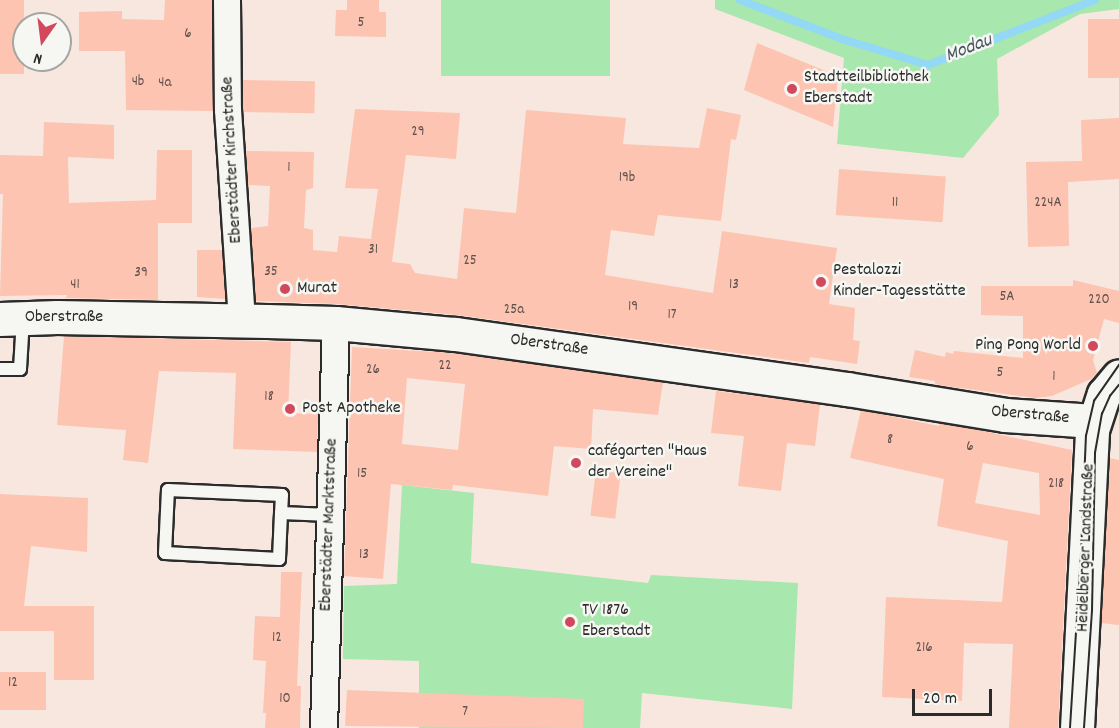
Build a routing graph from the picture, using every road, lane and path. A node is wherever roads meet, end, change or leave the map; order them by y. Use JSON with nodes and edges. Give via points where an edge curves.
{"nodes":[{"id":1,"x":227,"y":0,"type":"edge"},
{"id":2,"x":12,"y":318,"type":"edge"},
{"id":3,"x":242,"y":320,"type":"junction"},
{"id":4,"x":336,"y":323,"type":"junction"},
{"id":5,"x":0,"y":369,"type":"edge"},
{"id":6,"x":1119,"y":376,"type":"edge"},
{"id":7,"x":1094,"y":421,"type":"junction"},
{"id":8,"x":281,"y":513,"type":"junction"},
{"id":9,"x":330,"y":515,"type":"junction"},
{"id":10,"x":324,"y":728,"type":"edge"},
{"id":11,"x":1077,"y":728,"type":"edge"}],
"edges":[{"from":1,"to":3,"type":"street","name":"Eberstädter Kirchstraße","via":[[228,110]]},
{"from":2,"to":3,"type":"street","name":"Oberstraße"},
{"from":2,"to":5,"type":"lane","via":[[20,369]]},
{"from":3,"to":4,"type":"street","name":"Oberstraße"},
{"from":4,"to":7,"type":"street","name":"Oberstraße","via":[[528,343],[1005,415]]},
{"from":4,"to":9,"type":"street","name":"Eberstädter Marktstraße"},
{"from":6,"to":7,"type":"street","name":"Heidelberger Landstraße","via":[[1104,394]]},
{"from":7,"to":11,"type":"street","name":"Heidelberger Landstraße"},
{"from":8,"to":8,"type":"lane","via":[[282,495],[168,490],[165,553],[279,559]]},
{"from":8,"to":9,"type":"lane"},
{"from":9,"to":10,"type":"street","name":"Eberstädter Marktstraße"}]}
